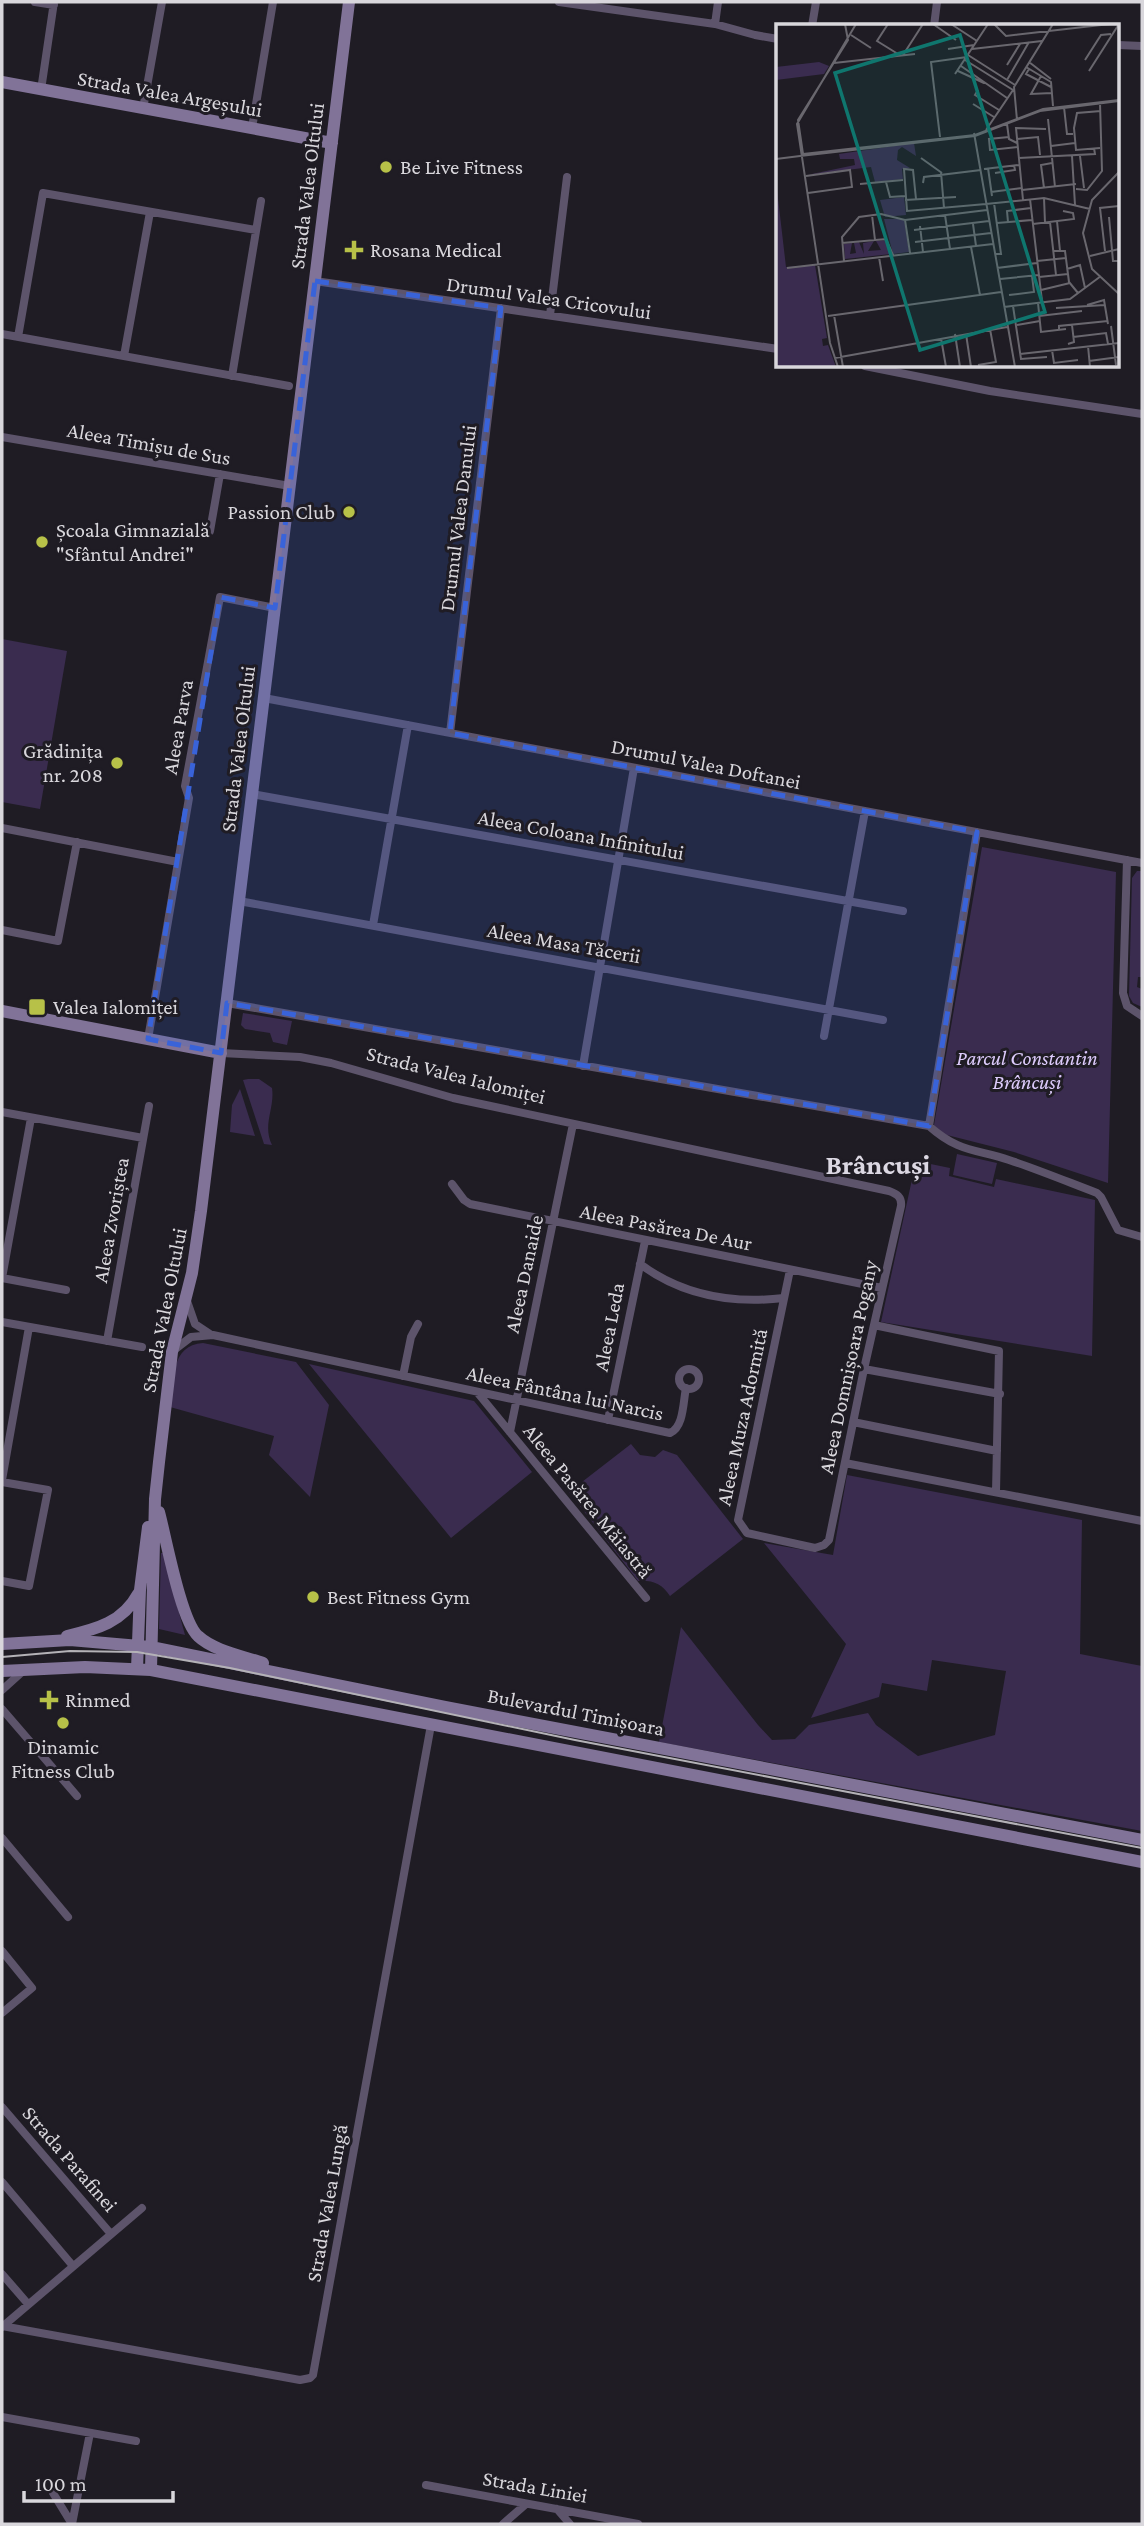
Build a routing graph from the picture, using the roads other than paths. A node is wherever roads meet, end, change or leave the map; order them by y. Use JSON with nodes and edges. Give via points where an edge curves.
{"nodes":[{"id":1,"x":35,"y":2,"type":"edge"},
{"id":2,"x":162,"y":2,"type":"edge"},
{"id":3,"x":273,"y":2,"type":"edge"},
{"id":4,"x":349,"y":2,"type":"edge"},
{"id":5,"x":559,"y":2,"type":"edge"},
{"id":6,"x":718,"y":2,"type":"edge"},
{"id":7,"x":816,"y":2,"type":"edge"},
{"id":8,"x":937,"y":2,"type":"edge"},
{"id":9,"x":54,"y":4,"type":"edge"},
{"id":10,"x":715,"y":24,"type":"junction"},
{"id":11,"x":812,"y":24,"type":"edge"},
{"id":12,"x":934,"y":24,"type":"edge"},
{"id":13,"x":776,"y":39,"type":"edge"},
{"id":14,"x":1120,"y":45,"type":"edge"},
{"id":15,"x":1142,"y":46,"type":"edge"},
{"id":16,"x":2,"y":82,"type":"edge"},
{"id":17,"x":41,"y":90,"type":"junction"},
{"id":18,"x":143,"y":109,"type":"junction"},
{"id":19,"x":252,"y":128,"type":"junction"},
{"id":20,"x":332,"y":143,"type":"junction"},
{"id":21,"x":567,"y":177,"type":"dead end"},
{"id":22,"x":261,"y":201,"type":"dead end"},
{"id":23,"x":150,"y":212,"type":"junction"},
{"id":24,"x":256,"y":230,"type":"junction"},
{"id":25,"x":315,"y":281,"type":"junction"},
{"id":26,"x":501,"y":308,"type":"junction"},
{"id":27,"x":550,"y":315,"type":"junction"},
{"id":28,"x":2,"y":334,"type":"edge"},
{"id":29,"x":18,"y":337,"type":"junction"},
{"id":30,"x":776,"y":349,"type":"edge"},
{"id":31,"x":124,"y":356,"type":"junction"},
{"id":32,"x":875,"y":368,"type":"edge"},
{"id":33,"x":232,"y":376,"type":"junction"},
{"id":34,"x":289,"y":386,"type":"dead end"},
{"id":35,"x":1142,"y":414,"type":"edge"},
{"id":36,"x":2,"y":437,"type":"edge"},
{"id":37,"x":220,"y":474,"type":"junction"},
{"id":38,"x":290,"y":486,"type":"junction"},
{"id":39,"x":210,"y":531,"type":"dead end"},
{"id":40,"x":275,"y":608,"type":"junction"},
{"id":41,"x":264,"y":698,"type":"junction"},
{"id":42,"x":408,"y":725,"type":"junction"},
{"id":43,"x":450,"y":733,"type":"junction"},
{"id":44,"x":635,"y":768,"type":"junction"},
{"id":45,"x":252,"y":794,"type":"junction"},
{"id":46,"x":865,"y":811,"type":"junction"},
{"id":47,"x":391,"y":819,"type":"junction"},
{"id":48,"x":2,"y":828,"type":"edge"},
{"id":49,"x":977,"y":832,"type":"junction"},
{"id":50,"x":78,"y":842,"type":"junction"},
{"id":51,"x":618,"y":860,"type":"junction"},
{"id":52,"x":1127,"y":860,"type":"junction"},
{"id":53,"x":178,"y":862,"type":"junction"},
{"id":54,"x":1142,"y":863,"type":"edge"},
{"id":55,"x":239,"y":901,"type":"junction"},
{"id":56,"x":850,"y":901,"type":"junction"},
{"id":57,"x":903,"y":911,"type":"dead end"},
{"id":58,"x":373,"y":925,"type":"junction"},
{"id":59,"x":2,"y":930,"type":"edge"},
{"id":60,"x":600,"y":967,"type":"junction"},
{"id":61,"x":227,"y":1003,"type":"junction"},
{"id":62,"x":829,"y":1010,"type":"junction"},
{"id":63,"x":2,"y":1012,"type":"edge"},
{"id":64,"x":1142,"y":1017,"type":"edge"},
{"id":65,"x":883,"y":1020,"type":"dead end"},
{"id":66,"x":824,"y":1036,"type":"dead end"},
{"id":67,"x":148,"y":1039,"type":"junction"},
{"id":68,"x":221,"y":1053,"type":"junction"},
{"id":69,"x":583,"y":1066,"type":"junction"},
{"id":70,"x":149,"y":1106,"type":"dead end"},
{"id":71,"x":2,"y":1112,"type":"edge"},
{"id":72,"x":31,"y":1118,"type":"junction"},
{"id":73,"x":573,"y":1124,"type":"junction"},
{"id":74,"x":929,"y":1126,"type":"junction"},
{"id":75,"x":143,"y":1138,"type":"junction"},
{"id":76,"x":452,"y":1184,"type":"dead end"},
{"id":77,"x":897,"y":1195,"type":"joint"},
{"id":78,"x":553,"y":1222,"type":"junction"},
{"id":79,"x":1142,"y":1237,"type":"edge"},
{"id":80,"x":645,"y":1241,"type":"junction"},
{"id":81,"x":640,"y":1264,"type":"junction"},
{"id":82,"x":790,"y":1270,"type":"junction"},
{"id":83,"x":2,"y":1278,"type":"edge"},
{"id":84,"x":882,"y":1288,"type":"junction"},
{"id":85,"x":66,"y":1290,"type":"dead end"},
{"id":86,"x":784,"y":1298,"type":"junction"},
{"id":87,"x":186,"y":1300,"type":"junction"},
{"id":88,"x":2,"y":1322,"type":"edge"},
{"id":89,"x":418,"y":1324,"type":"dead end"},
{"id":90,"x":874,"y":1325,"type":"junction"},
{"id":91,"x":29,"y":1327,"type":"junction"},
{"id":92,"x":212,"y":1335,"type":"junction"},
{"id":93,"x":107,"y":1340,"type":"junction"},
{"id":94,"x":142,"y":1347,"type":"dead end"},
{"id":95,"x":172,"y":1352,"type":"junction"},
{"id":96,"x":864,"y":1369,"type":"junction"},
{"id":97,"x":403,"y":1376,"type":"junction"},
{"id":98,"x":686,"y":1388,"type":"dead end"},
{"id":99,"x":477,"y":1392,"type":"junction"},
{"id":100,"x":1000,"y":1394,"type":"junction"},
{"id":101,"x":516,"y":1400,"type":"junction"},
{"id":102,"x":608,"y":1420,"type":"junction"},
{"id":103,"x":853,"y":1422,"type":"junction"},
{"id":104,"x":510,"y":1432,"type":"junction"},
{"id":105,"x":997,"y":1451,"type":"junction"},
{"id":106,"x":845,"y":1463,"type":"junction"},
{"id":107,"x":2,"y":1481,"type":"edge"},
{"id":108,"x":996,"y":1492,"type":"junction"},
{"id":109,"x":155,"y":1499,"type":"junction"},
{"id":110,"x":1142,"y":1521,"type":"edge"},
{"id":111,"x":824,"y":1545,"type":"joint"},
{"id":112,"x":2,"y":1581,"type":"edge"},
{"id":113,"x":140,"y":1590,"type":"junction"},
{"id":114,"x":646,"y":1598,"type":"dead end"},
{"id":115,"x":46,"y":1641,"type":"junction"},
{"id":116,"x":2,"y":1644,"type":"edge"},
{"id":117,"x":137,"y":1645,"type":"junction"},
{"id":118,"x":151,"y":1647,"type":"junction"},
{"id":119,"x":230,"y":1662,"type":"junction"},
{"id":120,"x":25,"y":1669,"type":"junction"},
{"id":121,"x":136,"y":1669,"type":"junction"},
{"id":122,"x":151,"y":1670,"type":"junction"},
{"id":123,"x":2,"y":1671,"type":"edge"},
{"id":124,"x":303,"y":1677,"type":"junction"},
{"id":125,"x":228,"y":1684,"type":"junction"},
{"id":126,"x":2,"y":1690,"type":"edge"},
{"id":127,"x":2,"y":1709,"type":"edge"},
{"id":128,"x":431,"y":1725,"type":"junction"},
{"id":129,"x":877,"y":1789,"type":"junction"},
{"id":130,"x":77,"y":1796,"type":"dead end"},
{"id":131,"x":873,"y":1809,"type":"junction"},
{"id":132,"x":2,"y":1838,"type":"edge"},
{"id":133,"x":1142,"y":1840,"type":"edge"},
{"id":134,"x":1142,"y":1862,"type":"edge"},
{"id":135,"x":68,"y":1917,"type":"dead end"},
{"id":136,"x":2,"y":1951,"type":"edge"},
{"id":137,"x":2,"y":2013,"type":"edge"},
{"id":138,"x":2,"y":2107,"type":"edge"},
{"id":139,"x":2,"y":2182,"type":"edge"},
{"id":140,"x":142,"y":2208,"type":"dead end"},
{"id":141,"x":111,"y":2234,"type":"junction"},
{"id":142,"x":73,"y":2266,"type":"junction"},
{"id":143,"x":2,"y":2274,"type":"edge"},
{"id":144,"x":28,"y":2304,"type":"junction"},
{"id":145,"x":2,"y":2327,"type":"edge"},
{"id":146,"x":2,"y":2417,"type":"edge"},
{"id":147,"x":90,"y":2433,"type":"junction"},
{"id":148,"x":136,"y":2441,"type":"dead end"},
{"id":149,"x":426,"y":2485,"type":"dead end"},
{"id":150,"x":53,"y":2493,"type":"dead end"},
{"id":151,"x":526,"y":2504,"type":"junction"},
{"id":152,"x":557,"y":2509,"type":"junction"},
{"id":153,"x":72,"y":2524,"type":"edge"},
{"id":154,"x":503,"y":2524,"type":"edge"},
{"id":155,"x":570,"y":2524,"type":"edge"},
{"id":156,"x":638,"y":2524,"type":"edge"}],
"edges":[{"from":1,"to":9,"type":"street"},
{"from":2,"to":18,"type":"street"},
{"from":3,"to":19,"type":"street"},
{"from":4,"to":20,"type":"main road","name":"Strada Valea Oltului"},
{"from":5,"to":10,"type":"street"},
{"from":6,"to":10,"type":"street"},
{"from":7,"to":11,"type":"street"},
{"from":8,"to":12,"type":"street"},
{"from":9,"to":17,"type":"street"},
{"from":10,"to":13,"type":"street"},
{"from":14,"to":15,"type":"street"},
{"from":16,"to":17,"type":"main road","name":"Strada Valea Argeșului"},
{"from":17,"to":18,"type":"main road","name":"Strada Valea Argeșului"},
{"from":18,"to":19,"type":"main road","name":"Strada Valea Argeșului"},
{"from":19,"to":20,"type":"main road","name":"Strada Valea Argeșului"},
{"from":20,"to":25,"type":"main road","name":"Strada Valea Oltului"},
{"from":21,"to":27,"type":"street"},
{"from":22,"to":24,"type":"street"},
{"from":23,"to":24,"type":"street"},
{"from":23,"to":29,"type":"street","via":[[43,193]]},
{"from":23,"to":31,"type":"street"},
{"from":24,"to":33,"type":"street"},
{"from":25,"to":26,"type":"street","name":"Drumul Valea Cricovului"},
{"from":25,"to":38,"type":"main road","name":"Strada Valea Oltului"},
{"from":26,"to":27,"type":"street","name":"Drumul Valea Cricovului"},
{"from":26,"to":43,"type":"street","name":"Drumul Valea Danului"},
{"from":27,"to":30,"type":"street","name":"Drumul Valea Cricovului"},
{"from":28,"to":29,"type":"street"},
{"from":29,"to":31,"type":"street"},
{"from":31,"to":33,"type":"street"},
{"from":32,"to":35,"type":"street"},
{"from":33,"to":34,"type":"street"},
{"from":36,"to":37,"type":"street","name":"Aleea Timișu de Sus"},
{"from":37,"to":38,"type":"street","name":"Aleea Timișu de Sus"},
{"from":37,"to":39,"type":"street"},
{"from":38,"to":40,"type":"main road","name":"Strada Valea Oltului"},
{"from":40,"to":41,"type":"main road","name":"Strada Valea Oltului"},
{"from":40,"to":53,"type":"street","name":"Aleea Parva","via":[[220,597],[184,786],[189,798]]},
{"from":41,"to":42,"type":"street","name":"Drumul Valea Doftanei"},
{"from":41,"to":45,"type":"main road","name":"Strada Valea Oltului"},
{"from":42,"to":43,"type":"street","name":"Drumul Valea Doftanei"},
{"from":42,"to":47,"type":"street"},
{"from":43,"to":44,"type":"street","name":"Drumul Valea Doftanei"},
{"from":44,"to":46,"type":"street","name":"Drumul Valea Doftanei"},
{"from":44,"to":51,"type":"street"},
{"from":45,"to":47,"type":"street","name":"Aleea Coloana Infinitului"},
{"from":45,"to":55,"type":"main road","name":"Strada Valea Oltului"},
{"from":46,"to":49,"type":"street","name":"Drumul Valea Doftanei"},
{"from":46,"to":56,"type":"street"},
{"from":47,"to":51,"type":"street","name":"Aleea Coloana Infinitului"},
{"from":47,"to":58,"type":"street"},
{"from":48,"to":50,"type":"street"},
{"from":49,"to":52,"type":"street","name":"Drumul Valea Doftanei"},
{"from":49,"to":74,"type":"street"},
{"from":50,"to":53,"type":"street"},
{"from":50,"to":59,"type":"street","via":[[58,941]]},
{"from":51,"to":56,"type":"street","name":"Aleea Coloana Infinitului"},
{"from":51,"to":60,"type":"street"},
{"from":52,"to":54,"type":"street","name":"Drumul Valea Doftanei"},
{"from":52,"to":64,"type":"street","via":[[1123,993],[1127,1006]]},
{"from":53,"to":67,"type":"street","name":"Aleea Parva"},
{"from":55,"to":58,"type":"street","name":"Aleea Masa Tăcerii"},
{"from":55,"to":61,"type":"main road","name":"Strada Valea Oltului"},
{"from":56,"to":57,"type":"street","name":"Aleea Coloana Infinitului"},
{"from":56,"to":62,"type":"street"},
{"from":58,"to":60,"type":"street","name":"Aleea Masa Tăcerii"},
{"from":60,"to":62,"type":"street","name":"Aleea Masa Tăcerii"},
{"from":60,"to":69,"type":"street"},
{"from":61,"to":68,"type":"main road","name":"Strada Valea Oltului"},
{"from":61,"to":69,"type":"street"},
{"from":62,"to":65,"type":"street","name":"Aleea Masa Tăcerii"},
{"from":62,"to":66,"type":"street"},
{"from":63,"to":67,"type":"main road","name":"Strada Valea Ialomiței"},
{"from":67,"to":68,"type":"main road","name":"Strada Valea Ialomiței"},
{"from":68,"to":73,"type":"street","name":"Strada Valea Ialomiței","via":[[320,1060],[440,1095]]},
{"from":68,"to":87,"type":"main road","name":"Strada Valea Oltului"},
{"from":69,"to":74,"type":"street"},
{"from":70,"to":75,"type":"street","name":"Aleea Zvoriștea"},
{"from":71,"to":72,"type":"street"},
{"from":72,"to":75,"type":"street"},
{"from":72,"to":83,"type":"street"},
{"from":73,"to":77,"type":"street","name":"Strada Valea Ialomiței"},
{"from":73,"to":78,"type":"street","name":"Aleea Danaide"},
{"from":74,"to":79,"type":"street","via":[[956,1145],[1097,1194],[1116,1228]]},
{"from":75,"to":93,"type":"street","name":"Aleea Zvoriștea"},
{"from":76,"to":78,"type":"street","name":"Aleea Pasărea De Aur","via":[[470,1204]]},
{"from":77,"to":84,"type":"street","name":"Aleea Domnișoara Pogany","via":[[902,1201]]},
{"from":78,"to":80,"type":"street","name":"Aleea Pasărea De Aur"},
{"from":78,"to":101,"type":"street","name":"Aleea Danaide"},
{"from":80,"to":81,"type":"street","name":"Aleea Leda"},
{"from":80,"to":82,"type":"street","name":"Aleea Pasărea De Aur"},
{"from":81,"to":86,"type":"street","name":"Aleea Pasărea De Aur","via":[[670,1283],[698,1293],[755,1301]]},
{"from":81,"to":102,"type":"street","name":"Aleea Leda"},
{"from":82,"to":84,"type":"street","name":"Aleea Pasărea De Aur"},
{"from":82,"to":86,"type":"street","name":"Aleea Muza Adormită"},
{"from":83,"to":85,"type":"street"},
{"from":84,"to":90,"type":"street","name":"Aleea Domnișoara Pogany"},
{"from":86,"to":111,"type":"street","name":"Aleea Muza Adormită","via":[[738,1520],[747,1533],[815,1548]]},
{"from":87,"to":92,"type":"street","via":[[195,1324]]},
{"from":87,"to":95,"type":"main road","name":"Strada Valea Oltului"},
{"from":88,"to":91,"type":"street"},
{"from":89,"to":97,"type":"street"},
{"from":90,"to":96,"type":"street","name":"Aleea Domnișoara Pogany"},
{"from":90,"to":100,"type":"street","via":[[999,1351]]},
{"from":91,"to":93,"type":"street"},
{"from":91,"to":107,"type":"street"},
{"from":92,"to":95,"type":"street","via":[[191,1337]]},
{"from":92,"to":97,"type":"street","name":"Aleea Fântâna lui Narcis"},
{"from":93,"to":94,"type":"street"},
{"from":95,"to":109,"type":"main road","name":"Strada Valea Oltului"},
{"from":96,"to":100,"type":"street"},
{"from":96,"to":103,"type":"street","name":"Aleea Domnișoara Pogany"},
{"from":97,"to":99,"type":"street","name":"Aleea Fântâna lui Narcis"},
{"from":98,"to":102,"type":"street","name":"Aleea Fântâna lui Narcis","via":[[674,1432]]},
{"from":99,"to":101,"type":"street","name":"Aleea Fântâna lui Narcis"},
{"from":99,"to":104,"type":"street","name":"Aleea Pasărea Măiastră"},
{"from":100,"to":105,"type":"street"},
{"from":101,"to":102,"type":"street","name":"Aleea Fântâna lui Narcis"},
{"from":101,"to":104,"type":"street","name":"Aleea Danaide"},
{"from":103,"to":105,"type":"street"},
{"from":103,"to":106,"type":"street","name":"Aleea Domnișoara Pogany"},
{"from":104,"to":114,"type":"street","name":"Aleea Pasărea Măiastră"},
{"from":105,"to":108,"type":"street"},
{"from":106,"to":108,"type":"street"},
{"from":106,"to":111,"type":"street","name":"Aleea Domnișoara Pogany","via":[[829,1540]]},
{"from":107,"to":112,"type":"street","via":[[48,1490],[29,1586]]},
{"from":108,"to":110,"type":"street"},
{"from":109,"to":113,"type":"main road","name":"Strada Valea Oltului"},
{"from":109,"to":118,"type":"main road","name":"Strada Valea Oltului"},
{"from":109,"to":124,"type":"main road","via":[[189,1624],[197,1635]]},
{"from":113,"to":115,"type":"main road","via":[[131,1607],[111,1622]]},
{"from":113,"to":117,"type":"main road","name":"Strada Valea Oltului"},
{"from":115,"to":116,"type":"main road","name":"Bulevardul Timișoara"},
{"from":115,"to":117,"type":"main road","name":"Bulevardul Timișoara"},
{"from":117,"to":118,"type":"main road","name":"Bulevardul Timișoara"},
{"from":117,"to":121,"type":"main road","name":"Strada Valea Oltului"},
{"from":118,"to":119,"type":"main road","name":"Bulevardul Timișoara"},
{"from":118,"to":122,"type":"main road","name":"Strada Valea Oltului"},
{"from":119,"to":124,"type":"main road","name":"Bulevardul Timișoara"},
{"from":119,"to":125,"type":"main road"},
{"from":120,"to":121,"type":"main road","name":"Bulevardul Timișoara"},
{"from":120,"to":123,"type":"main road","name":"Bulevardul Timișoara"},
{"from":120,"to":126,"type":"street"},
{"from":121,"to":122,"type":"main road","name":"Bulevardul Timișoara"},
{"from":122,"to":125,"type":"main road","name":"Bulevardul Timișoara"},
{"from":124,"to":129,"type":"main road","name":"Bulevardul Timișoara"},
{"from":125,"to":128,"type":"main road","name":"Bulevardul Timișoara"},
{"from":127,"to":130,"type":"street"},
{"from":128,"to":131,"type":"main road","name":"Bulevardul Timișoara"},
{"from":128,"to":145,"type":"street","name":"Strada Valea Lungă","via":[[313,2375],[300,2380]]},
{"from":129,"to":131,"type":"main road"},
{"from":129,"to":133,"type":"main road","name":"Bulevardul Timișoara"},
{"from":131,"to":134,"type":"main road","name":"Bulevardul Timișoara"},
{"from":132,"to":135,"type":"street"},
{"from":136,"to":137,"type":"street","via":[[32,1988]]},
{"from":138,"to":141,"type":"street","name":"Strada Parafinei"},
{"from":139,"to":142,"type":"street"},
{"from":140,"to":141,"type":"street","name":"Strada Valea Lungă"},
{"from":141,"to":142,"type":"street","name":"Strada Valea Lungă"},
{"from":142,"to":144,"type":"street","name":"Strada Valea Lungă"},
{"from":143,"to":144,"type":"street"},
{"from":144,"to":145,"type":"street","name":"Strada Valea Lungă"},
{"from":146,"to":147,"type":"street"},
{"from":147,"to":148,"type":"street"},
{"from":147,"to":153,"type":"street"},
{"from":149,"to":151,"type":"street","name":"Strada Liniei"},
{"from":150,"to":153,"type":"street"},
{"from":151,"to":152,"type":"street","name":"Strada Liniei"},
{"from":151,"to":154,"type":"street"},
{"from":152,"to":155,"type":"street"},
{"from":152,"to":156,"type":"street","name":"Strada Liniei"}]}
